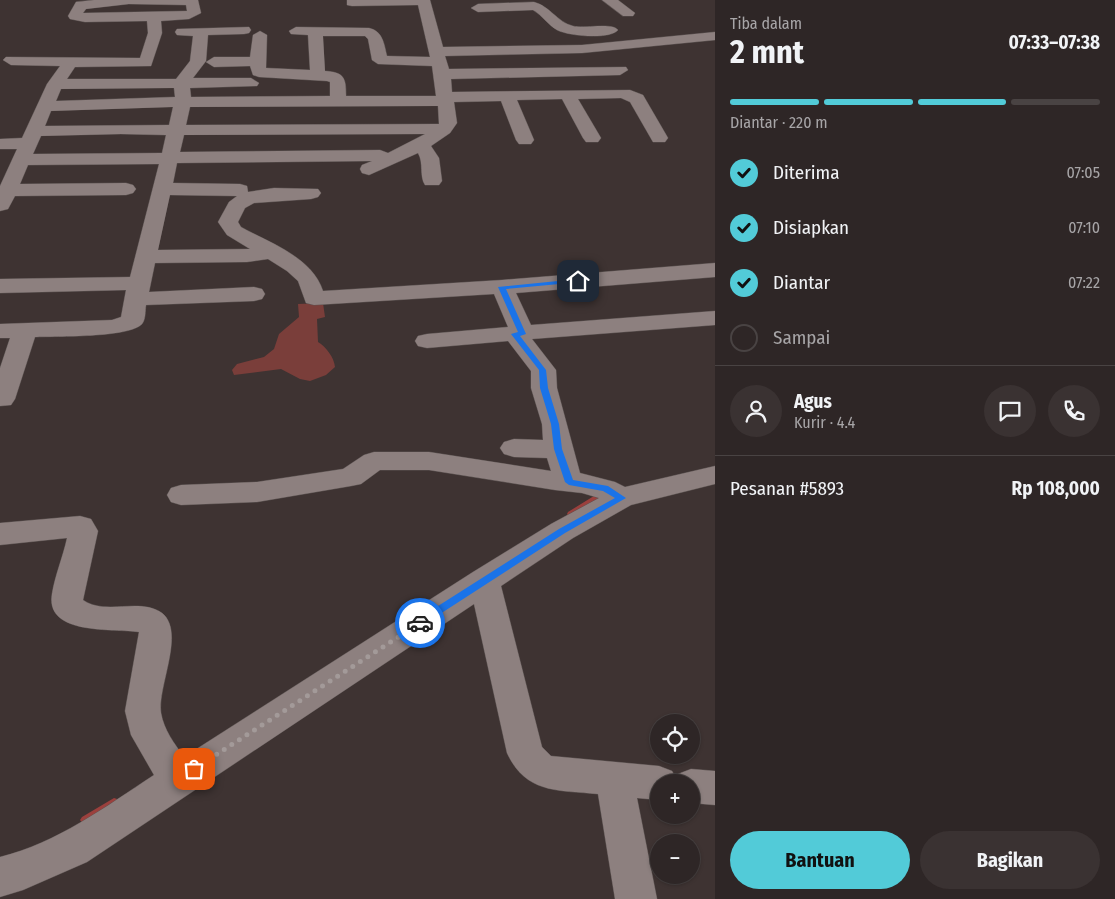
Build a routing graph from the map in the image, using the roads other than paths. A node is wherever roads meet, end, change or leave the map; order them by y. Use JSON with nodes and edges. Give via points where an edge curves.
{"nodes":[{"id":1,"x":424,"y":0,"type":"edge"},
{"id":2,"x":609,"y":0,"type":"edge"},
{"id":3,"x":124,"y":1,"type":"edge"},
{"id":4,"x":352,"y":2,"type":"dead end"},
{"id":5,"x":478,"y":8,"type":"dead end"},
{"id":6,"x":628,"y":13,"type":"dead end"},
{"id":7,"x":210,"y":14,"type":"dead end"},
{"id":8,"x":192,"y":15,"type":"junction"},
{"id":9,"x":155,"y":25,"type":"junction"},
{"id":10,"x":715,"y":26,"type":"edge"},
{"id":11,"x":244,"y":30,"type":"dead end"},
{"id":12,"x":634,"y":30,"type":"junction"},
{"id":13,"x":201,"y":31,"type":"junction"},
{"id":14,"x":296,"y":31,"type":"dead end"},
{"id":15,"x":315,"y":32,"type":"junction"},
{"id":16,"x":260,"y":35,"type":"dead end"},
{"id":17,"x":715,"y":36,"type":"edge"},
{"id":18,"x":658,"y":42,"type":"junction"},
{"id":19,"x":11,"y":60,"type":"dead end"},
{"id":20,"x":257,"y":61,"type":"junction"},
{"id":21,"x":70,"y":62,"type":"junction"},
{"id":22,"x":214,"y":62,"type":"dead end"},
{"id":23,"x":146,"y":63,"type":"junction"},
{"id":24,"x":163,"y":63,"type":"dead end"},
{"id":25,"x":439,"y":63,"type":"junction"},
{"id":26,"x":180,"y":64,"type":"dead end"},
{"id":27,"x":196,"y":64,"type":"junction"},
{"id":28,"x":620,"y":70,"type":"dead end"},
{"id":29,"x":316,"y":75,"type":"junction"},
{"id":30,"x":182,"y":82,"type":"junction"},
{"id":31,"x":55,"y":84,"type":"junction"},
{"id":32,"x":266,"y":84,"type":"dead end"},
{"id":33,"x":567,"y":94,"type":"junction"},
{"id":34,"x":507,"y":96,"type":"junction"},
{"id":35,"x":446,"y":99,"type":"junction"},
{"id":36,"x":338,"y":101,"type":"junction"},
{"id":37,"x":183,"y":102,"type":"junction"},
{"id":38,"x":46,"y":106,"type":"junction"},
{"id":39,"x":444,"y":129,"type":"junction"},
{"id":40,"x":175,"y":130,"type":"junction"},
{"id":41,"x":592,"y":138,"type":"dead end"},
{"id":42,"x":659,"y":138,"type":"dead end"},
{"id":43,"x":525,"y":140,"type":"dead end"},
{"id":44,"x":0,"y":144,"type":"edge"},
{"id":45,"x":421,"y":145,"type":"junction"},
{"id":46,"x":20,"y":155,"type":"edge"},
{"id":47,"x":169,"y":158,"type":"junction"},
{"id":48,"x":432,"y":181,"type":"dead end"},
{"id":49,"x":126,"y":189,"type":"dead end"},
{"id":50,"x":162,"y":189,"type":"junction"},
{"id":51,"x":240,"y":190,"type":"dead end"},
{"id":52,"x":311,"y":193,"type":"dead end"},
{"id":53,"x":4,"y":198,"type":"edge"},
{"id":54,"x":272,"y":252,"type":"junction"},
{"id":55,"x":146,"y":257,"type":"junction"},
{"id":56,"x":715,"y":270,"type":"edge"},
{"id":57,"x":0,"y":286,"type":"edge"},
{"id":58,"x":502,"y":287,"type":"junction"},
{"id":59,"x":138,"y":291,"type":"junction"},
{"id":60,"x":254,"y":294,"type":"dead end"},
{"id":61,"x":715,"y":318,"type":"edge"},
{"id":62,"x":24,"y":330,"type":"junction"},
{"id":63,"x":0,"y":331,"type":"edge"},
{"id":64,"x":519,"y":334,"type":"junction"},
{"id":65,"x":427,"y":341,"type":"dead end"},
{"id":66,"x":2,"y":399,"type":"dead end"},
{"id":67,"x":514,"y":448,"type":"dead end"},
{"id":68,"x":558,"y":449,"type":"junction"},
{"id":69,"x":715,"y":475,"type":"edge"},
{"id":70,"x":569,"y":482,"type":"junction"},
{"id":71,"x":181,"y":495,"type":"dead end"},
{"id":72,"x":622,"y":498,"type":"junction"},
{"id":73,"x":0,"y":534,"type":"edge"},
{"id":74,"x":484,"y":580,"type":"junction"},
{"id":75,"x":173,"y":772,"type":"junction"},
{"id":76,"x":614,"y":778,"type":"junction"},
{"id":77,"x":650,"y":782,"type":"edge"},
{"id":78,"x":700,"y":787,"type":"edge"},
{"id":79,"x":715,"y":788,"type":"edge"},
{"id":80,"x":0,"y":878,"type":"edge"},
{"id":81,"x":636,"y":899,"type":"edge"}],
"edges":[{"from":1,"to":4,"type":"street"},
{"from":1,"to":25,"type":"street","via":[[422,18]]},
{"from":2,"to":6,"type":"street"},
{"from":3,"to":8,"type":"street","via":[[193,2]]},
{"from":3,"to":9,"type":"street","via":[[81,5],[75,16]]},
{"from":5,"to":12,"type":"street","via":[[534,6],[568,29]]},
{"from":7,"to":8,"type":"street"},
{"from":8,"to":9,"type":"street"},
{"from":9,"to":13,"type":"street"},
{"from":9,"to":23,"type":"street"},
{"from":10,"to":12,"type":"street"},
{"from":11,"to":13,"type":"street"},
{"from":12,"to":18,"type":"street"},
{"from":13,"to":27,"type":"street"},
{"from":14,"to":15,"type":"street"},
{"from":15,"to":25,"type":"street","via":[[369,32],[376,37],[380,60]]},
{"from":15,"to":29,"type":"street"},
{"from":16,"to":20,"type":"street"},
{"from":17,"to":18,"type":"street"},
{"from":18,"to":25,"type":"street"},
{"from":19,"to":21,"type":"street"},
{"from":20,"to":22,"type":"street"},
{"from":20,"to":29,"type":"street","via":[[257,70],[264,74]]},
{"from":21,"to":23,"type":"street"},
{"from":21,"to":31,"type":"street"},
{"from":23,"to":24,"type":"street"},
{"from":25,"to":28,"type":"street"},
{"from":25,"to":35,"type":"street"},
{"from":26,"to":27,"type":"street"},
{"from":27,"to":30,"type":"street"},
{"from":29,"to":36,"type":"street","via":[[338,80]]},
{"from":30,"to":31,"type":"street"},
{"from":30,"to":32,"type":"street"},
{"from":30,"to":37,"type":"street"},
{"from":31,"to":38,"type":"street"},
{"from":33,"to":34,"type":"street"},
{"from":33,"to":41,"type":"street"},
{"from":33,"to":42,"type":"street","via":[[624,93],[633,96]]},
{"from":34,"to":35,"type":"street"},
{"from":34,"to":43,"type":"street"},
{"from":35,"to":36,"type":"street"},
{"from":35,"to":39,"type":"street","via":[[448,123]]},
{"from":36,"to":37,"type":"street"},
{"from":37,"to":38,"type":"street"},
{"from":37,"to":40,"type":"street"},
{"from":38,"to":46,"type":"street"},
{"from":39,"to":40,"type":"street"},
{"from":39,"to":45,"type":"street"},
{"from":40,"to":46,"type":"street","via":[[121,130]]},
{"from":40,"to":47,"type":"street"},
{"from":44,"to":46,"type":"street"},
{"from":45,"to":47,"type":"street","via":[[374,162]]},
{"from":45,"to":48,"type":"street","via":[[430,158]]},
{"from":46,"to":47,"type":"street"},
{"from":46,"to":53,"type":"street"},
{"from":47,"to":50,"type":"street"},
{"from":49,"to":53,"type":"street"},
{"from":50,"to":51,"type":"street"},
{"from":50,"to":55,"type":"street"},
{"from":52,"to":54,"type":"street","via":[[267,195],[238,203],[228,222],[234,231]]},
{"from":54,"to":55,"type":"street","via":[[247,256]]},
{"from":54,"to":58,"type":"street","via":[[308,278],[314,298]]},
{"from":55,"to":59,"type":"street"},
{"from":56,"to":58,"type":"street"},
{"from":57,"to":59,"type":"street"},
{"from":58,"to":64,"type":"street"},
{"from":59,"to":60,"type":"street"},
{"from":59,"to":62,"type":"street","via":[[132,321],[124,325]]},
{"from":61,"to":64,"type":"street"},
{"from":62,"to":63,"type":"street"},
{"from":62,"to":66,"type":"street"},
{"from":64,"to":65,"type":"street","via":[[465,346]]},
{"from":64,"to":68,"type":"street","via":[[543,370]]},
{"from":67,"to":68,"type":"street"},
{"from":68,"to":70,"type":"street"},
{"from":69,"to":72,"type":"street"},
{"from":70,"to":71,"type":"street","via":[[429,461],[374,461],[351,477],[258,492]]},
{"from":70,"to":72,"type":"street","via":[[605,488]]},
{"from":72,"to":74,"type":"street"},
{"from":73,"to":75,"type":"street","via":[[80,526],[82,541],[67,590],[67,605],[74,613],[86,617],[142,619],[154,626],[156,631],[144,711],[149,735]]},
{"from":74,"to":75,"type":"street"},
{"from":74,"to":76,"type":"street","via":[[525,753],[530,762],[547,772]]},
{"from":75,"to":80,"type":"street","via":[[73,849]]},
{"from":76,"to":77,"type":"street"},
{"from":76,"to":81,"type":"street"},
{"from":78,"to":79,"type":"street"}]}
